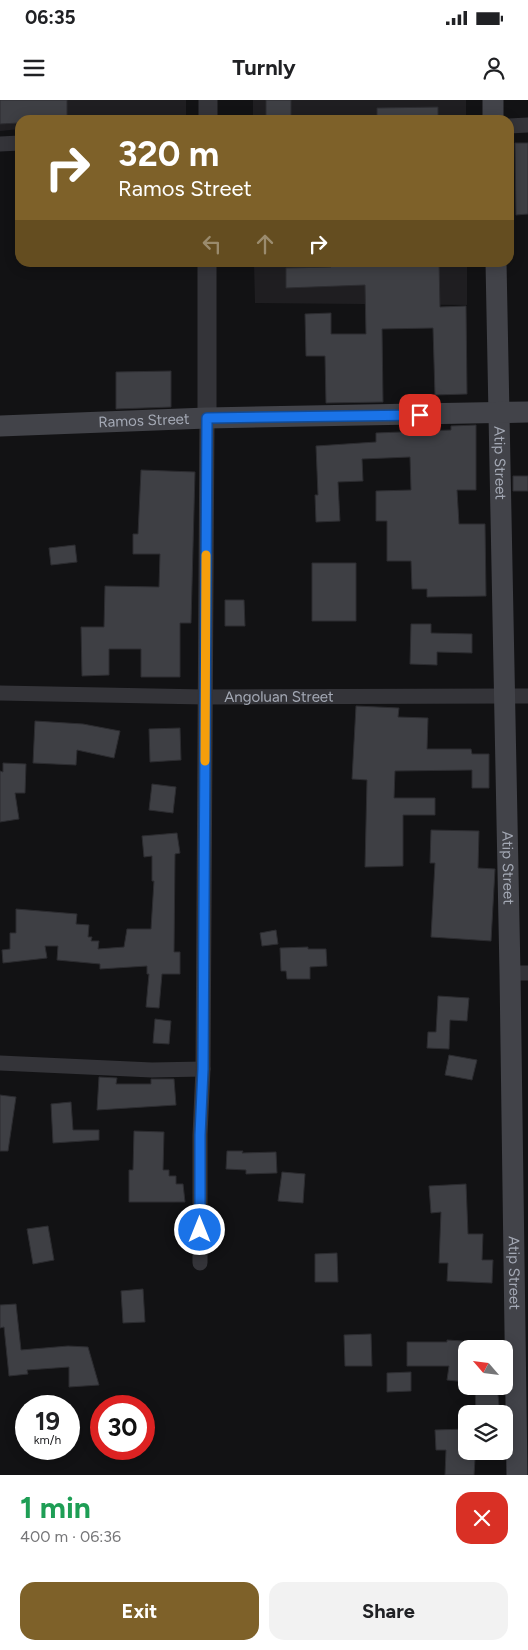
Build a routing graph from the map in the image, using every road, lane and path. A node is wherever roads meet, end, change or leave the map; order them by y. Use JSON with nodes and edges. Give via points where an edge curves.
{"nodes":[{"id":1,"x":208,"y":100,"type":"edge"},
{"id":2,"x":493,"y":100,"type":"edge"},
{"id":3,"x":208,"y":115,"type":"edge"},
{"id":4,"x":493,"y":115,"type":"edge"},
{"id":5,"x":514,"y":126,"type":"edge"},
{"id":6,"x":528,"y":126,"type":"edge"},
{"id":7,"x":15,"y":143,"type":"edge"},
{"id":8,"x":0,"y":144,"type":"edge"},
{"id":9,"x":207,"y":267,"type":"edge"},
{"id":10,"x":496,"y":267,"type":"edge"},
{"id":11,"x":528,"y":412,"type":"edge"},
{"id":12,"x":498,"y":414,"type":"junction"},
{"id":13,"x":207,"y":418,"type":"junction"},
{"id":14,"x":0,"y":426,"type":"edge"},
{"id":15,"x":0,"y":693,"type":"edge"},
{"id":16,"x":528,"y":696,"type":"edge"},
{"id":17,"x":505,"y":697,"type":"junction"},
{"id":18,"x":205,"y":698,"type":"junction"},
{"id":19,"x":519,"y":973,"type":"edge"},
{"id":20,"x":0,"y":1063,"type":"edge"},
{"id":21,"x":203,"y":1069,"type":"junction"},
{"id":22,"x":521,"y":1252,"type":"edge"},
{"id":23,"x":200,"y":1264,"type":"dead end"},
{"id":24,"x":517,"y":1475,"type":"edge"}],
"edges":[{"from":1,"to":3,"type":"street"},
{"from":2,"to":4,"type":"main road"},
{"from":5,"to":6,"type":"street"},
{"from":7,"to":8,"type":"street"},
{"from":9,"to":13,"type":"street"},
{"from":10,"to":12,"type":"main road","name":"Atip Street"},
{"from":11,"to":12,"type":"main road","name":"Ramos Street"},
{"from":12,"to":13,"type":"main road","name":"Ramos Street"},
{"from":12,"to":17,"type":"main road","name":"Atip Street"},
{"from":13,"to":14,"type":"main road","name":"Ramos Street"},
{"from":13,"to":18,"type":"street"},
{"from":15,"to":18,"type":"street","name":"Angoluan Street"},
{"from":16,"to":17,"type":"street","name":"Angoluan Street"},
{"from":17,"to":18,"type":"street","name":"Angoluan Street"},
{"from":17,"to":19,"type":"main road","name":"Atip Street"},
{"from":18,"to":21,"type":"street"},
{"from":19,"to":22,"type":"main road","name":"Atip Street"},
{"from":20,"to":21,"type":"street","via":[[152,1070]]},
{"from":21,"to":23,"type":"street"},
{"from":22,"to":24,"type":"main road","name":"Atip Street"}]}
